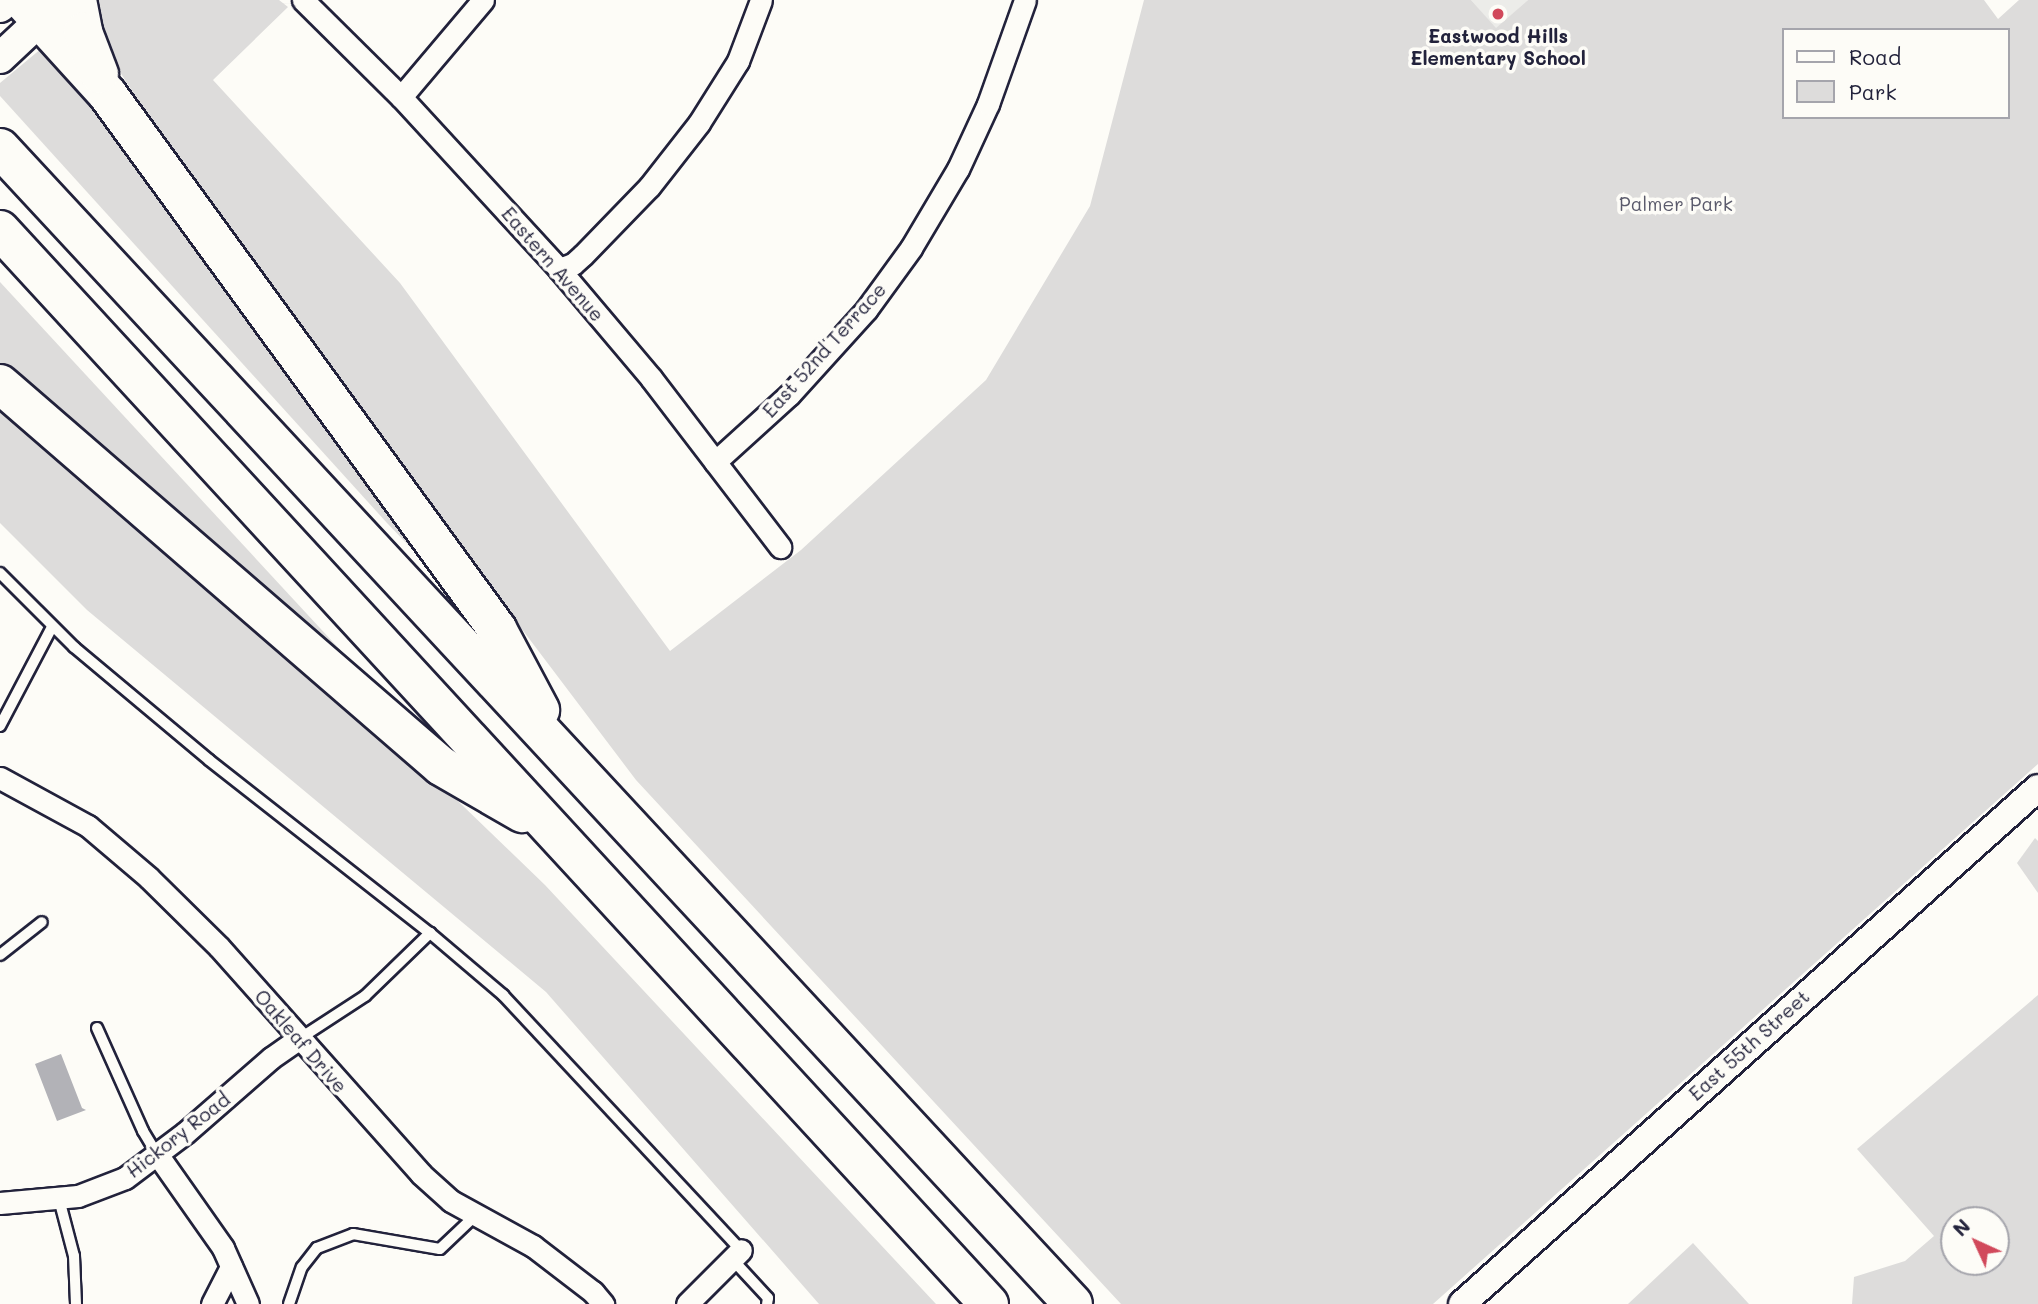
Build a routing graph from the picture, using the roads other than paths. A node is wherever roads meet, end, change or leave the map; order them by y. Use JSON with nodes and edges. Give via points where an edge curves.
{"nodes":[{"id":1,"x":8,"y":0,"type":"edge"},
{"id":2,"x":77,"y":0,"type":"edge"},
{"id":3,"x":303,"y":0,"type":"edge"},
{"id":4,"x":483,"y":0,"type":"edge"},
{"id":5,"x":761,"y":0,"type":"edge"},
{"id":6,"x":1025,"y":0,"type":"edge"},
{"id":7,"x":0,"y":7,"type":"edge"},
{"id":8,"x":42,"y":7,"type":"edge"},
{"id":9,"x":0,"y":58,"type":"edge"},
{"id":10,"x":108,"y":95,"type":"junction"},
{"id":11,"x":401,"y":97,"type":"junction"},
{"id":12,"x":0,"y":148,"type":"edge"},
{"id":13,"x":0,"y":230,"type":"edge"},
{"id":14,"x":559,"y":269,"type":"junction"},
{"id":15,"x":0,"y":384,"type":"edge"},
{"id":16,"x":715,"y":462,"type":"junction"},
{"id":17,"x":780,"y":547,"type":"dead end"},
{"id":18,"x":0,"y":573,"type":"edge"},
{"id":19,"x":52,"y":627,"type":"junction"},
{"id":20,"x":0,"y":726,"type":"edge"},
{"id":21,"x":563,"y":755,"type":"junction"},
{"id":22,"x":0,"y":778,"type":"edge"},
{"id":23,"x":2038,"y":788,"type":"edge"},
{"id":24,"x":554,"y":831,"type":"junction"},
{"id":25,"x":42,"y":922,"type":"dead end"},
{"id":26,"x":430,"y":933,"type":"junction"},
{"id":27,"x":0,"y":955,"type":"edge"},
{"id":28,"x":97,"y":1028,"type":"dead end"},
{"id":29,"x":298,"y":1039,"type":"junction"},
{"id":30,"x":157,"y":1154,"type":"junction"},
{"id":31,"x":59,"y":1199,"type":"junction"},
{"id":32,"x":0,"y":1203,"type":"edge"},
{"id":33,"x":477,"y":1214,"type":"junction"},
{"id":34,"x":737,"y":1255,"type":"junction"},
{"id":35,"x":231,"y":1267,"type":"junction"},
{"id":36,"x":76,"y":1304,"type":"edge"},
{"id":37,"x":212,"y":1304,"type":"edge"},
{"id":38,"x":248,"y":1304,"type":"edge"},
{"id":39,"x":289,"y":1304,"type":"edge"},
{"id":40,"x":603,"y":1304,"type":"edge"},
{"id":41,"x":687,"y":1304,"type":"edge"},
{"id":42,"x":767,"y":1304,"type":"edge"},
{"id":43,"x":989,"y":1304,"type":"edge"},
{"id":44,"x":1073,"y":1304,"type":"edge"},
{"id":45,"x":1462,"y":1304,"type":"edge"}],
"edges":[{"from":1,"to":7,"type":"main road"},
{"from":2,"to":10,"type":"highway","via":[[83,32]]},
{"from":3,"to":11,"type":"street","name":"Eastern Avenue"},
{"from":4,"to":11,"type":"street"},
{"from":5,"to":14,"type":"street","via":[[738,61],[699,123],[649,187],[583,255]]},
{"from":6,"to":16,"type":"street","name":"East 52nd Terrace","via":[[978,126],[911,248],[866,310],[789,395]]},
{"from":8,"to":9,"type":"main road"},
{"from":8,"to":10,"type":"highway"},
{"from":10,"to":21,"type":"highway","via":[[497,629]]},
{"from":11,"to":14,"type":"street","name":"Eastern Avenue"},
{"from":12,"to":21,"type":"highway"},
{"from":13,"to":24,"type":"highway"},
{"from":14,"to":16,"type":"street","name":"Eastern Avenue"},
{"from":15,"to":24,"type":"highway","via":[[441,766]]},
{"from":16,"to":17,"type":"street","name":"Eastern Avenue"},
{"from":18,"to":19,"type":"lane"},
{"from":19,"to":20,"type":"lane"},
{"from":19,"to":26,"type":"lane","via":[[209,760]]},
{"from":21,"to":44,"type":"highway"},
{"from":22,"to":29,"type":"street","name":"Oakleaf Drive","via":[[88,826],[149,878],[219,947]]},
{"from":23,"to":45,"type":"street","name":"East 55th Street"},
{"from":24,"to":43,"type":"highway"},
{"from":25,"to":27,"type":"lane"},
{"from":26,"to":29,"type":"lane","via":[[365,996]]},
{"from":26,"to":34,"type":"lane","via":[[503,995]]},
{"from":28,"to":30,"type":"lane"},
{"from":29,"to":30,"type":"street","name":"Hickory Road"},
{"from":29,"to":33,"type":"street","name":"Oakleaf Drive","via":[[421,1174],[451,1201]]},
{"from":30,"to":31,"type":"street","name":"Hickory Road","via":[[125,1178]]},
{"from":30,"to":35,"type":"street","via":[[223,1248]]},
{"from":31,"to":32,"type":"street","name":"Hickory Road"},
{"from":31,"to":36,"type":"lane","via":[[74,1256]]},
{"from":33,"to":39,"type":"lane","via":[[440,1249],[353,1234],[317,1248],[302,1267]]},
{"from":33,"to":40,"type":"street","name":"Oakleaf Drive","via":[[533,1247]]},
{"from":34,"to":41,"type":"street"},
{"from":34,"to":42,"type":"lane","via":[[768,1298]]},
{"from":35,"to":37,"type":"street"},
{"from":35,"to":38,"type":"street"}]}
